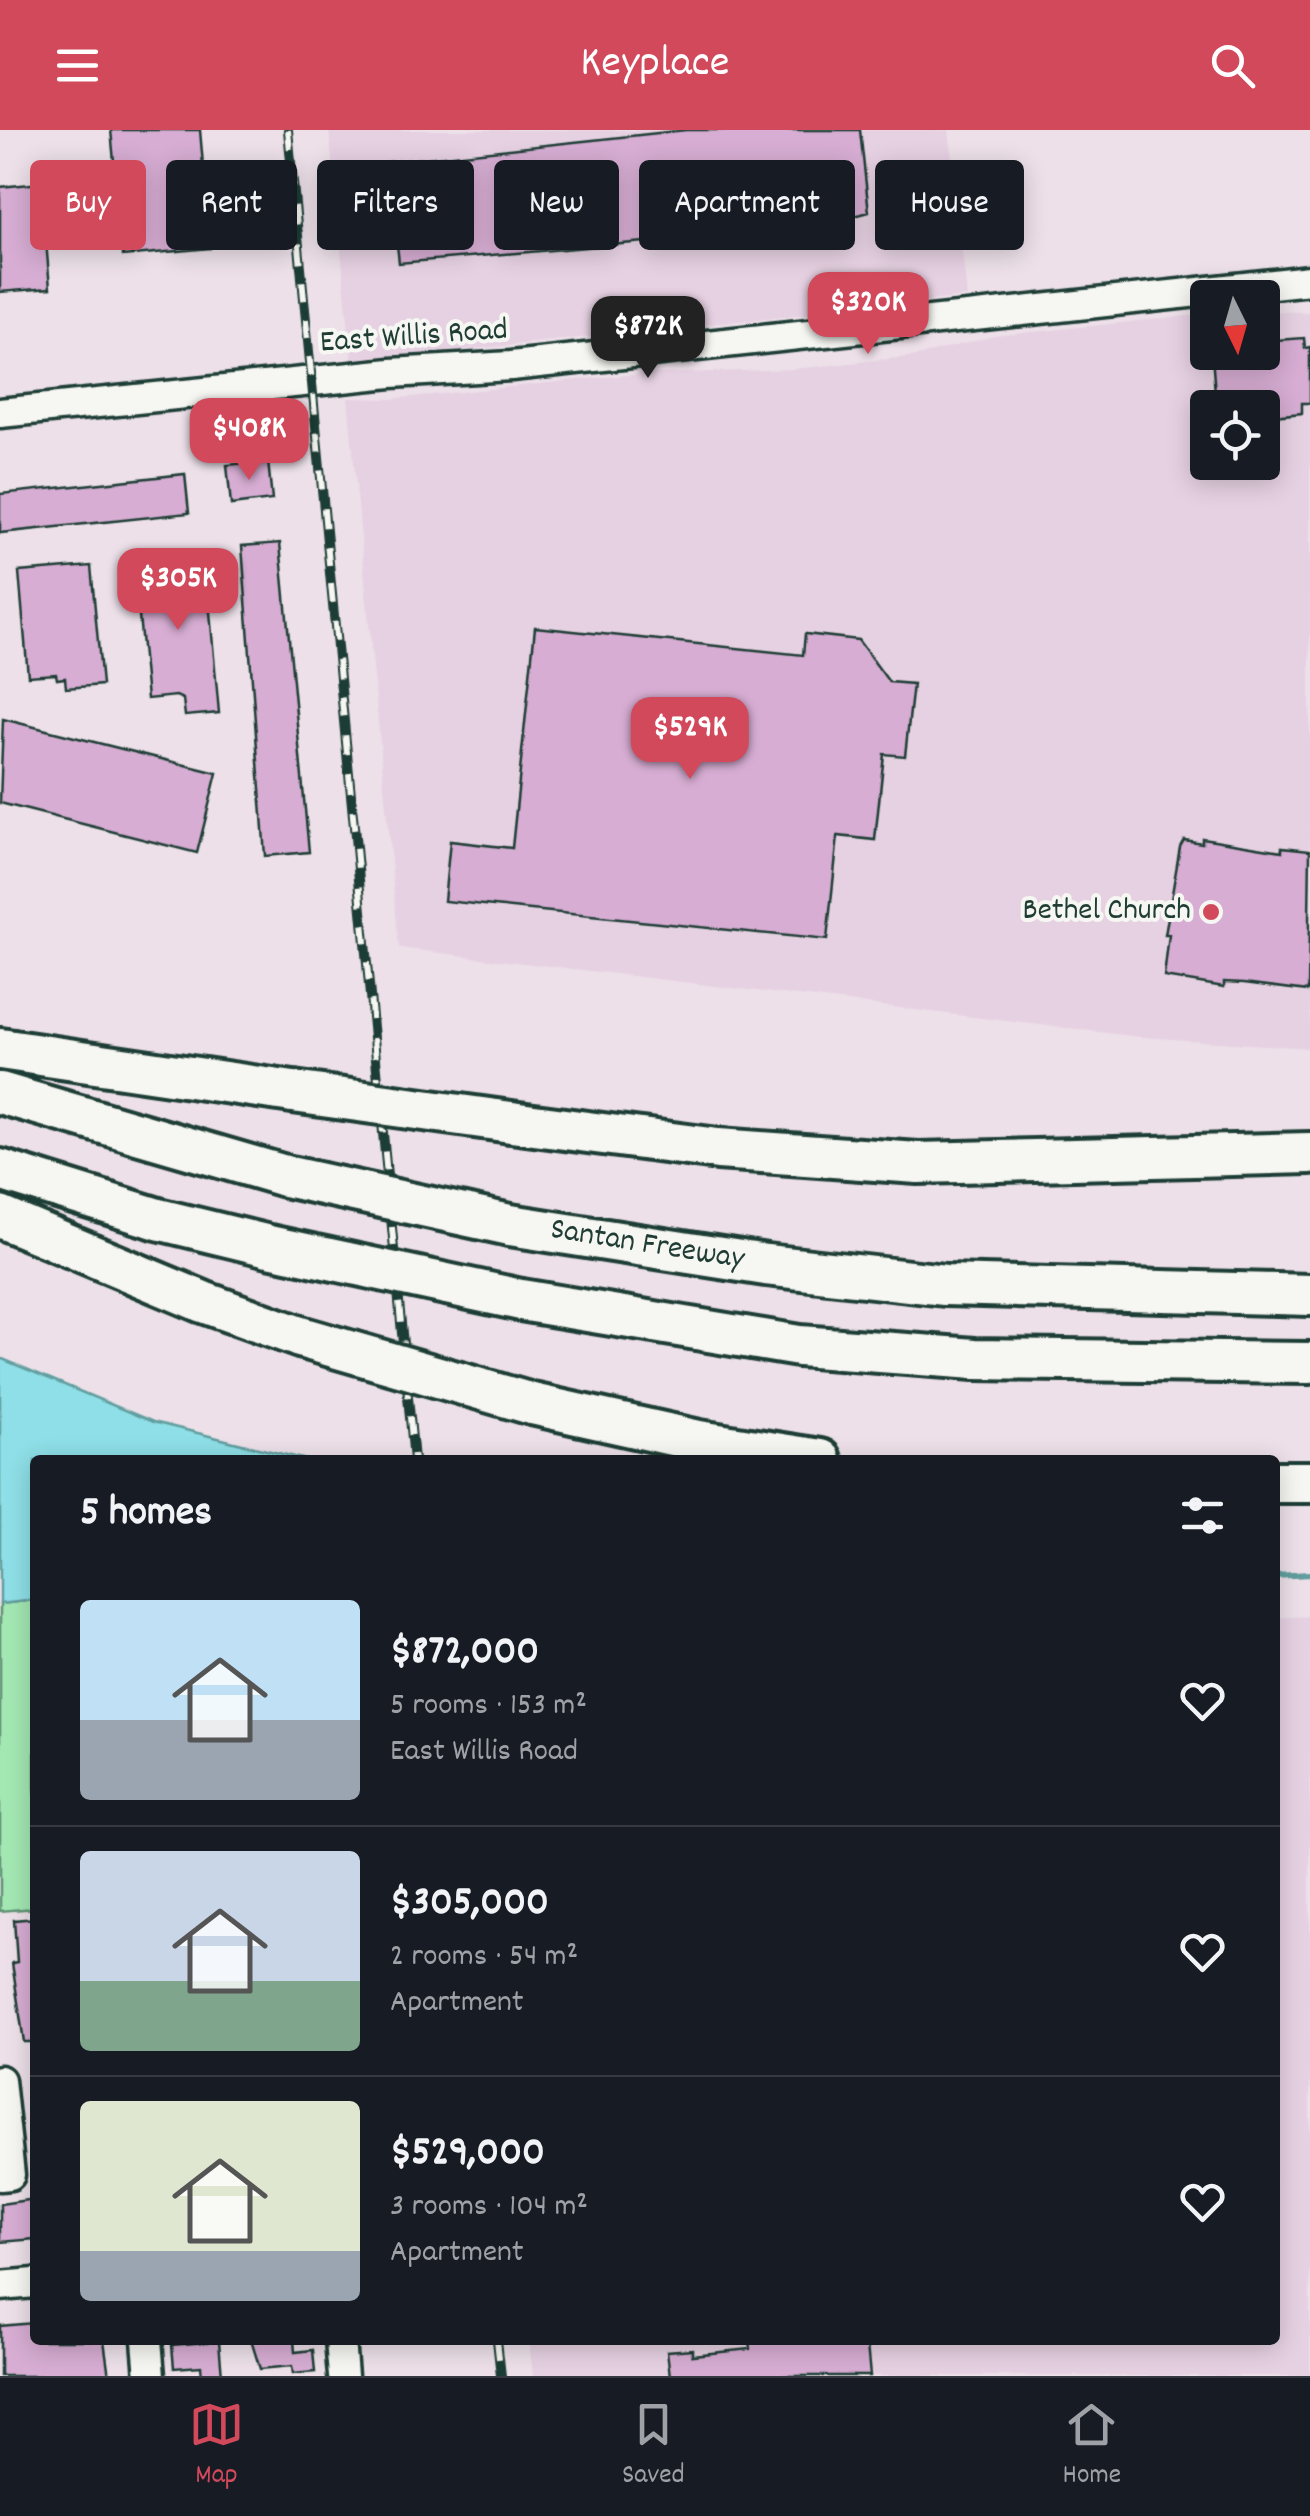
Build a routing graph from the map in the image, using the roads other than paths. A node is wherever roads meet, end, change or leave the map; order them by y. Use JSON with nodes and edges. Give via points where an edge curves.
{"nodes":[{"id":1,"x":1310,"y":280,"type":"edge"},
{"id":2,"x":0,"y":413,"type":"edge"},
{"id":3,"x":0,"y":1048,"type":"edge"},
{"id":4,"x":0,"y":1094,"type":"edge"},
{"id":5,"x":1310,"y":1153,"type":"edge"},
{"id":6,"x":0,"y":1170,"type":"edge"},
{"id":7,"x":0,"y":1217,"type":"edge"},
{"id":8,"x":1310,"y":1295,"type":"edge"},
{"id":9,"x":1310,"y":1363,"type":"edge"},
{"id":10,"x":788,"y":1455,"type":"edge"},
{"id":11,"x":1280,"y":1482,"type":"edge"},
{"id":12,"x":1310,"y":1482,"type":"edge"},
{"id":13,"x":0,"y":2080,"type":"edge"},
{"id":14,"x":0,"y":2176,"type":"edge"},
{"id":15,"x":30,"y":2283,"type":"edge"},
{"id":16,"x":0,"y":2286,"type":"edge"},
{"id":17,"x":147,"y":2345,"type":"edge"},
{"id":18,"x":340,"y":2345,"type":"edge"},
{"id":19,"x":150,"y":2376,"type":"edge"},
{"id":20,"x":343,"y":2376,"type":"edge"}],
"edges":[{"from":1,"to":2,"type":"street","name":"East Willis Road"},
{"from":3,"to":5,"type":"highway","bridge":true,"via":[[718,1149],[918,1164]]},
{"from":4,"to":8,"type":"highway","name":"Santan Freeway","bridge":true,"via":[[285,1176],[510,1224],[766,1265],[946,1285]]},
{"from":6,"to":9,"type":"highway","bridge":true,"via":[[269,1246],[521,1300],[799,1346],[975,1358]]},
{"from":7,"to":10,"type":"highway","bridge":true,"via":[[300,1337],[532,1404]]},
{"from":11,"to":12,"type":"highway"},
{"from":13,"to":14,"type":"street","via":[[10,2175]]},
{"from":15,"to":16,"type":"street"},
{"from":17,"to":19,"type":"street"},
{"from":18,"to":20,"type":"street"}]}
